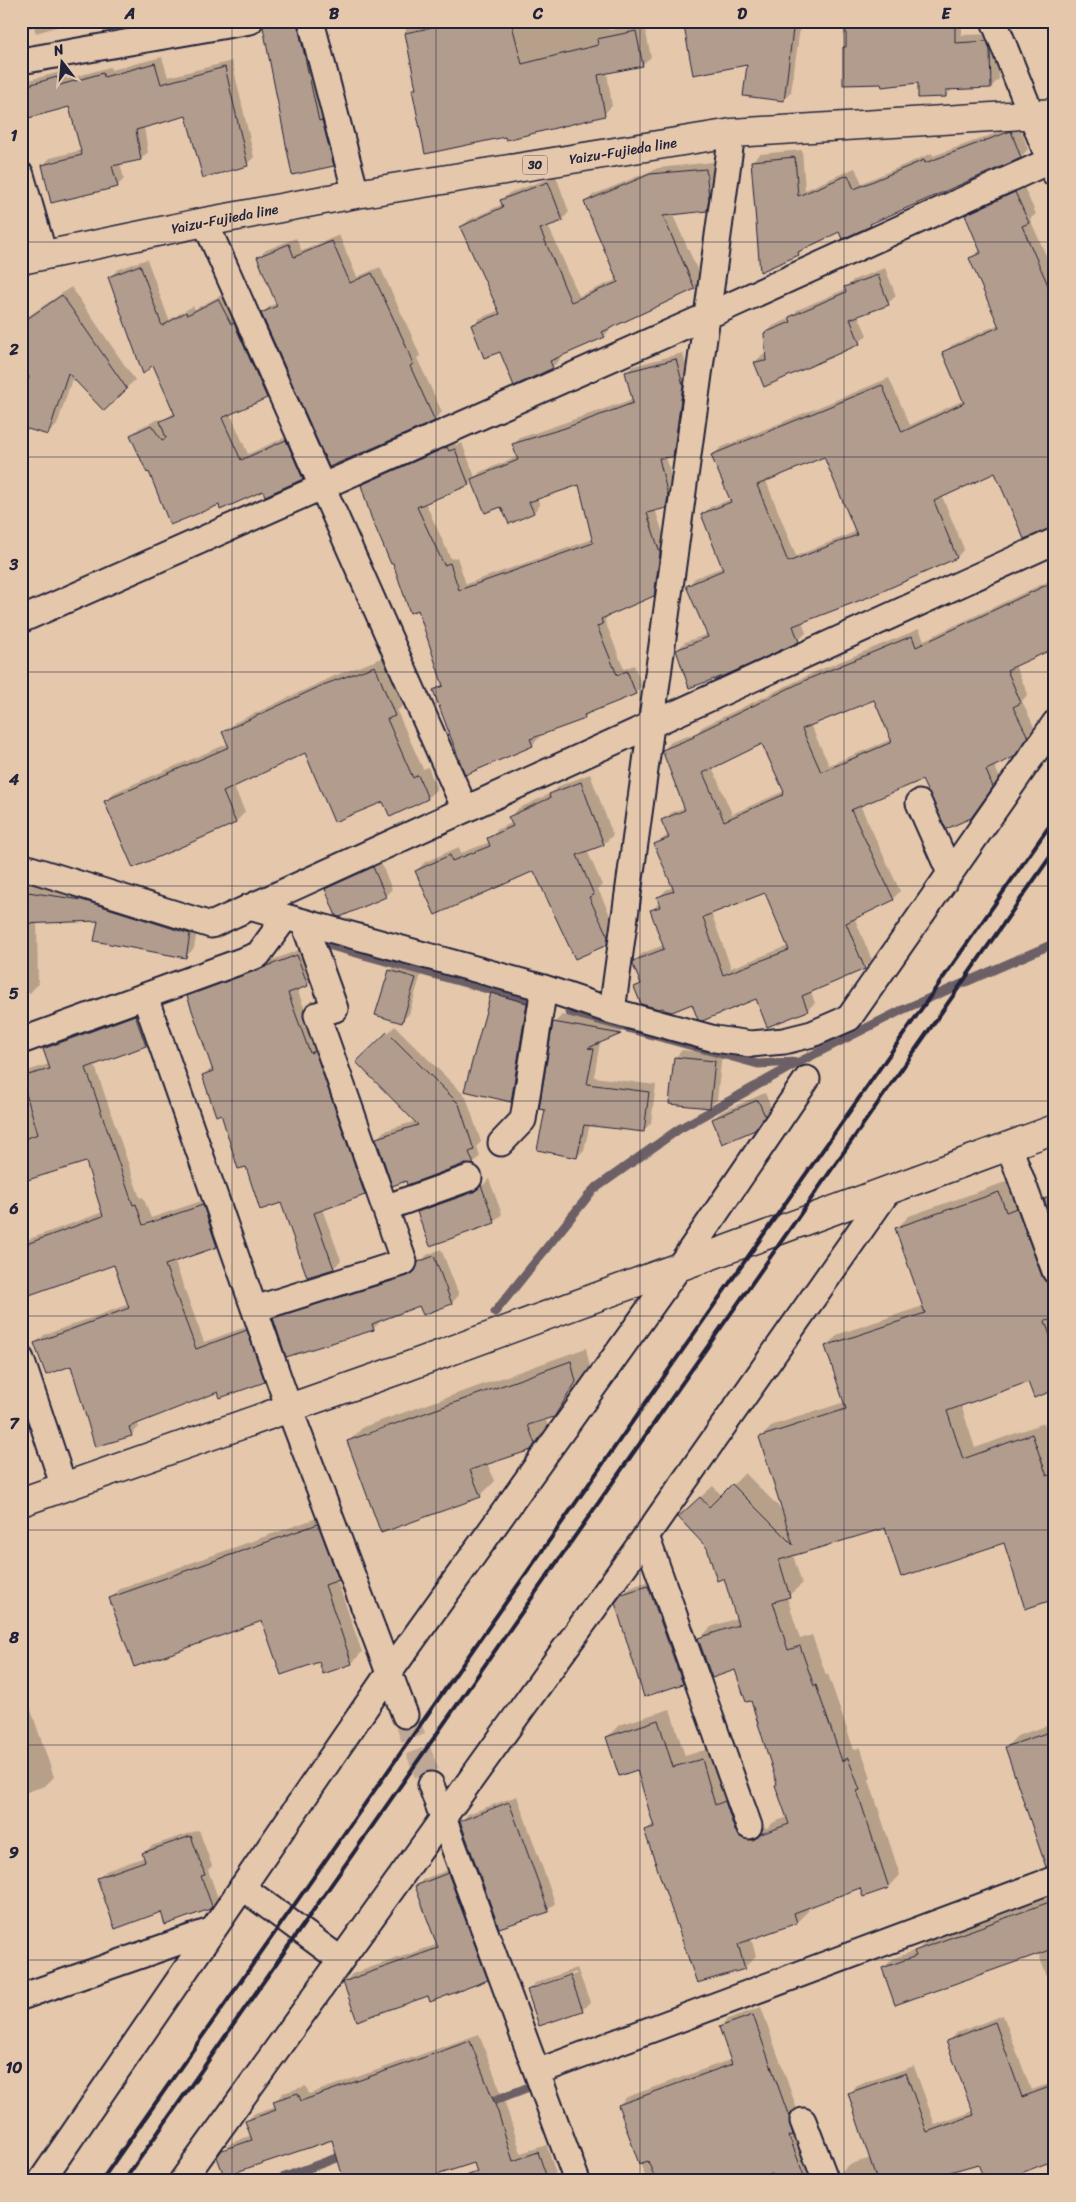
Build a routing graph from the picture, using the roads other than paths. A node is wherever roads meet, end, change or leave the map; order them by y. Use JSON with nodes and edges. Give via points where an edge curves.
{"nodes":[{"id":1,"x":250,"y":21,"type":"edge"},
{"id":2,"x":311,"y":21,"type":"edge"},
{"id":3,"x":994,"y":21,"type":"edge"},
{"id":4,"x":21,"y":61,"type":"edge"},
{"id":5,"x":1042,"y":113,"type":"edge"},
{"id":6,"x":732,"y":133,"type":"junction"},
{"id":7,"x":1052,"y":167,"type":"edge"},
{"id":8,"x":21,"y":175,"type":"edge"},
{"id":9,"x":356,"y":194,"type":"junction"},
{"id":10,"x":204,"y":222,"type":"junction"},
{"id":11,"x":33,"y":258,"type":"edge"},
{"id":12,"x":707,"y":316,"type":"junction"},
{"id":13,"x":322,"y":487,"type":"junction"},
{"id":14,"x":1055,"y":541,"type":"edge"},
{"id":15,"x":21,"y":620,"type":"edge"},
{"id":16,"x":1055,"y":723,"type":"edge"},
{"id":17,"x":653,"y":724,"type":"junction"},
{"id":18,"x":919,"y":803,"type":"dead end"},
{"id":19,"x":465,"y":809,"type":"junction"},
{"id":20,"x":21,"y":866,"type":"edge"},
{"id":21,"x":950,"y":873,"type":"junction"},
{"id":22,"x":249,"y":907,"type":"junction"},
{"id":23,"x":294,"y":920,"type":"junction"},
{"id":24,"x":544,"y":988,"type":"junction"},
{"id":25,"x":146,"y":998,"type":"junction"},
{"id":26,"x":612,"y":1010,"type":"junction"},
{"id":27,"x":21,"y":1041,"type":"edge"},
{"id":28,"x":808,"y":1079,"type":"dead end"},
{"id":29,"x":1055,"y":1129,"type":"edge"},
{"id":30,"x":501,"y":1143,"type":"dead end"},
{"id":31,"x":1009,"y":1146,"type":"junction"},
{"id":32,"x":469,"y":1178,"type":"dead end"},
{"id":33,"x":888,"y":1191,"type":"junction"},
{"id":34,"x":385,"y":1208,"type":"junction"},
{"id":35,"x":679,"y":1267,"type":"junction"},
{"id":36,"x":1055,"y":1271,"type":"edge"},
{"id":37,"x":255,"y":1309,"type":"junction"},
{"id":38,"x":21,"y":1358,"type":"edge"},
{"id":39,"x":290,"y":1408,"type":"junction"},
{"id":40,"x":64,"y":1487,"type":"junction"},
{"id":41,"x":21,"y":1502,"type":"edge"},
{"id":42,"x":646,"y":1536,"type":"junction"},
{"id":43,"x":390,"y":1673,"type":"junction"},
{"id":44,"x":405,"y":1714,"type":"tunnel mouth"},
{"id":45,"x":431,"y":1785,"type":"tunnel mouth"},
{"id":46,"x":443,"y":1818,"type":"junction"},
{"id":47,"x":749,"y":1826,"type":"dead end"},
{"id":48,"x":1055,"y":1878,"type":"edge"},
{"id":49,"x":242,"y":1887,"type":"junction"},
{"id":50,"x":213,"y":1930,"type":"junction"},
{"id":51,"x":341,"y":1960,"type":"junction"},
{"id":52,"x":21,"y":1997,"type":"edge"},
{"id":53,"x":537,"y":2072,"type":"junction"},
{"id":54,"x":803,"y":2121,"type":"dead end"},
{"id":55,"x":42,"y":2181,"type":"edge"},
{"id":56,"x":182,"y":2181,"type":"edge"},
{"id":57,"x":577,"y":2181,"type":"edge"},
{"id":58,"x":826,"y":2181,"type":"edge"}],
"edges":[{"from":1,"to":4,"type":"street"},
{"from":2,"to":9,"type":"street"},
{"from":3,"to":5,"type":"street"},
{"from":5,"to":6,"type":"street","name":"Yaizu-Fujieda line","number":"30"},
{"from":5,"to":7,"type":"street"},
{"from":6,"to":9,"type":"street","name":"Yaizu-Fujieda line","number":"30"},
{"from":6,"to":12,"type":"street"},
{"from":7,"to":12,"type":"street"},
{"from":8,"to":11,"type":"street"},
{"from":9,"to":10,"type":"street","name":"Yaizu-Fujieda line","number":"30"},
{"from":10,"to":11,"type":"street","name":"Yaizu-Fujieda line","number":"30"},
{"from":10,"to":13,"type":"street"},
{"from":12,"to":13,"type":"street"},
{"from":12,"to":17,"type":"street"},
{"from":13,"to":15,"type":"street"},
{"from":13,"to":19,"type":"street"},
{"from":14,"to":17,"type":"street"},
{"from":16,"to":21,"type":"street"},
{"from":17,"to":19,"type":"street"},
{"from":17,"to":26,"type":"street"},
{"from":18,"to":21,"type":"street"},
{"from":19,"to":22,"type":"street"},
{"from":20,"to":22,"type":"street","via":[[210,925]]},
{"from":21,"to":26,"type":"street","via":[[849,1018],[812,1034],[752,1044],[715,1040]]},
{"from":22,"to":23,"type":"street"},
{"from":23,"to":24,"type":"street"},
{"from":23,"to":25,"type":"street","via":[[258,955]]},
{"from":23,"to":34,"type":"street","via":[[335,1009],[317,1015]]},
{"from":24,"to":26,"type":"street"},
{"from":24,"to":30,"type":"street","via":[[523,1120]]},
{"from":25,"to":27,"type":"street"},
{"from":25,"to":37,"type":"street"},
{"from":28,"to":35,"type":"street"},
{"from":29,"to":31,"type":"street"},
{"from":31,"to":33,"type":"street"},
{"from":31,"to":36,"type":"street"},
{"from":32,"to":34,"type":"street"},
{"from":33,"to":35,"type":"street"},
{"from":33,"to":42,"type":"street"},
{"from":34,"to":37,"type":"street","via":[[404,1262]]},
{"from":35,"to":39,"type":"street"},
{"from":35,"to":43,"type":"street"},
{"from":37,"to":39,"type":"street"},
{"from":38,"to":40,"type":"street"},
{"from":39,"to":40,"type":"street"},
{"from":39,"to":43,"type":"street"},
{"from":40,"to":41,"type":"street"},
{"from":42,"to":46,"type":"street"},
{"from":42,"to":47,"type":"street"},
{"from":43,"to":44,"type":"street"},
{"from":43,"to":49,"type":"street"},
{"from":45,"to":46,"type":"street"},
{"from":46,"to":51,"type":"street"},
{"from":46,"to":53,"type":"street"},
{"from":48,"to":53,"type":"street"},
{"from":49,"to":50,"type":"street"},
{"from":49,"to":51,"type":"street"},
{"from":50,"to":52,"type":"street"},
{"from":50,"to":55,"type":"street"},
{"from":51,"to":56,"type":"street"},
{"from":53,"to":57,"type":"street"},
{"from":54,"to":58,"type":"street"}]}
